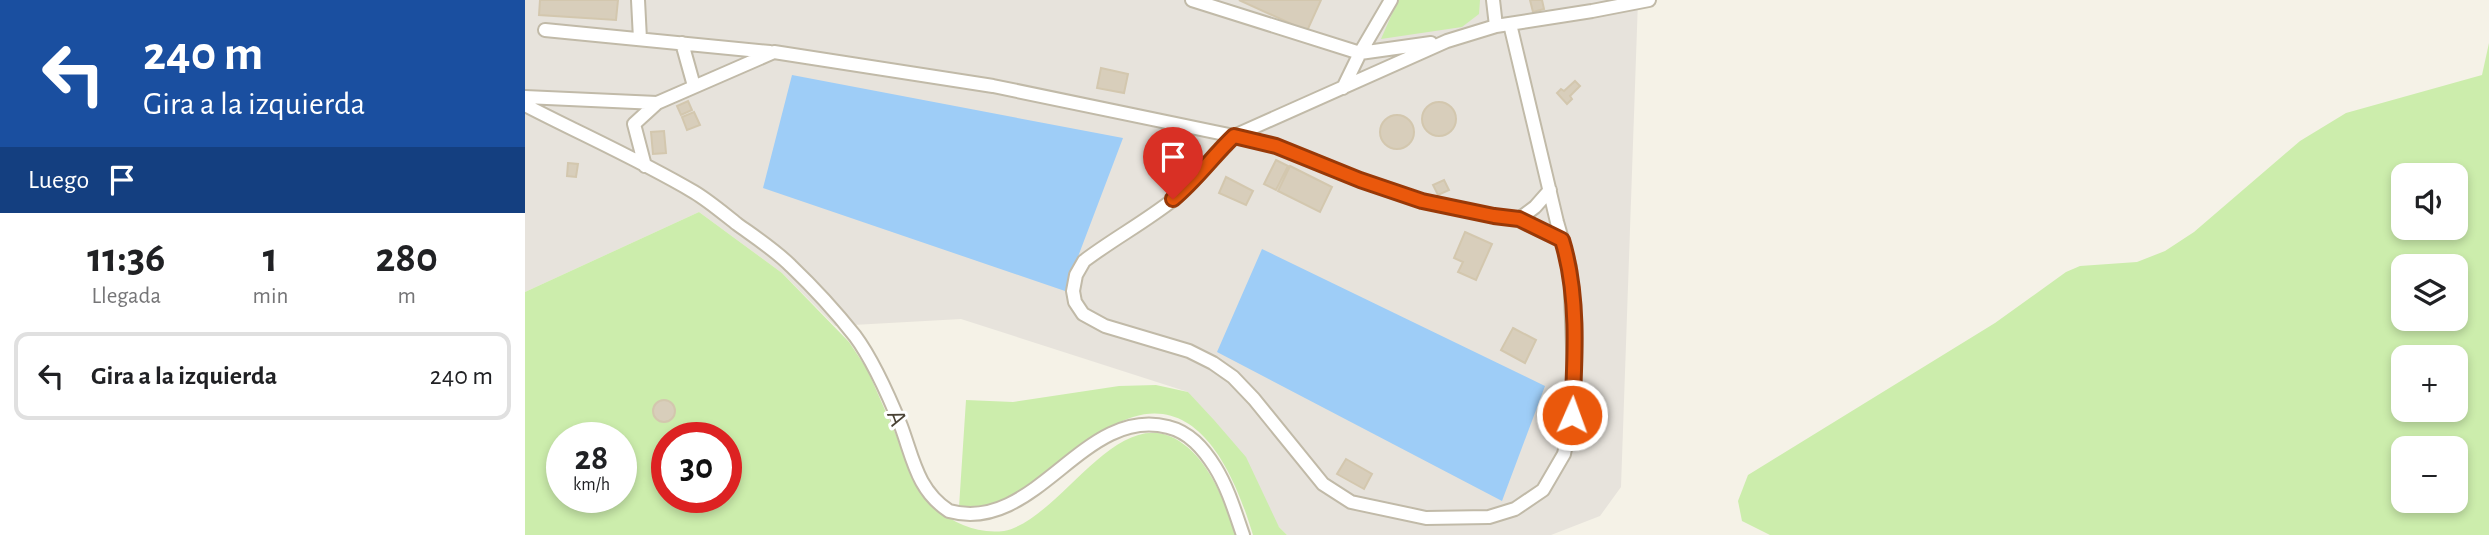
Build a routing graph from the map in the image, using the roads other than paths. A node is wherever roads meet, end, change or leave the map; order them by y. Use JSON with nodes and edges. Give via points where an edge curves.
{"nodes":[{"id":1,"x":638,"y":0,"type":"edge"},
{"id":2,"x":1192,"y":0,"type":"edge"},
{"id":3,"x":1391,"y":0,"type":"edge"},
{"id":4,"x":1493,"y":0,"type":"edge"},
{"id":5,"x":1649,"y":0,"type":"edge"},
{"id":6,"x":1206,"y":2,"type":"edge"},
{"id":7,"x":1591,"y":6,"type":"edge"},
{"id":8,"x":1510,"y":24,"type":"junction"},
{"id":9,"x":1496,"y":26,"type":"junction"},
{"id":10,"x":545,"y":30,"type":"dead end"},
{"id":11,"x":641,"y":39,"type":"junction"},
{"id":12,"x":1447,"y":41,"type":"junction"},
{"id":13,"x":682,"y":43,"type":"junction"},
{"id":14,"x":774,"y":52,"type":"junction"},
{"id":15,"x":1360,"y":53,"type":"junction"},
{"id":16,"x":694,"y":86,"type":"junction"},
{"id":17,"x":1343,"y":88,"type":"junction"},
{"id":18,"x":525,"y":97,"type":"edge"},
{"id":19,"x":656,"y":103,"type":"junction"},
{"id":20,"x":525,"y":105,"type":"edge"},
{"id":21,"x":1234,"y":136,"type":"junction"},
{"id":22,"x":645,"y":166,"type":"junction"},
{"id":23,"x":1550,"y":191,"type":"junction"},
{"id":24,"x":1519,"y":219,"type":"junction"},
{"id":25,"x":1562,"y":240,"type":"junction"},
{"id":26,"x":1029,"y":508,"type":"dead end"},
{"id":27,"x":993,"y":523,"type":"dead end"},
{"id":28,"x":1243,"y":535,"type":"edge"}],
"edges":[{"from":1,"to":11,"type":"street"},
{"from":2,"to":6,"type":"street"},
{"from":3,"to":15,"type":"street"},
{"from":4,"to":9,"type":"street"},
{"from":5,"to":7,"type":"street"},
{"from":6,"to":15,"type":"street"},
{"from":7,"to":8,"type":"street"},
{"from":8,"to":9,"type":"street"},
{"from":8,"to":23,"type":"street"},
{"from":9,"to":12,"type":"street"},
{"from":10,"to":11,"type":"street"},
{"from":11,"to":13,"type":"street"},
{"from":12,"to":15,"type":"street"},
{"from":12,"to":17,"type":"street"},
{"from":13,"to":14,"type":"street"},
{"from":13,"to":16,"type":"street"},
{"from":14,"to":16,"type":"street"},
{"from":14,"to":21,"type":"street","via":[[993,86]]},
{"from":15,"to":17,"type":"street"},
{"from":16,"to":19,"type":"street"},
{"from":17,"to":21,"type":"street"},
{"from":18,"to":19,"type":"street"},
{"from":19,"to":22,"type":"street","via":[[634,124]]},
{"from":20,"to":22,"type":"street","name":"A"},
{"from":21,"to":24,"type":"street","via":[[1276,146],[1422,201]]},
{"from":21,"to":25,"type":"street","via":[[1173,199],[1084,261],[1076,275],[1075,302],[1098,323],[1189,351],[1233,377],[1323,484],[1351,502],[1426,518],[1489,517],[1515,509],[1543,490],[1564,454],[1572,415],[1570,267]]},
{"from":22,"to":27,"type":"street","name":"A","via":[[696,193],[790,264],[856,337],[892,403],[912,464],[927,489],[959,517]]},
{"from":23,"to":24,"type":"street"},
{"from":23,"to":25,"type":"street"},
{"from":24,"to":25,"type":"street"},
{"from":26,"to":28,"type":"street","via":[[1114,436],[1156,424],[1188,435],[1198,445],[1215,467]]}]}
